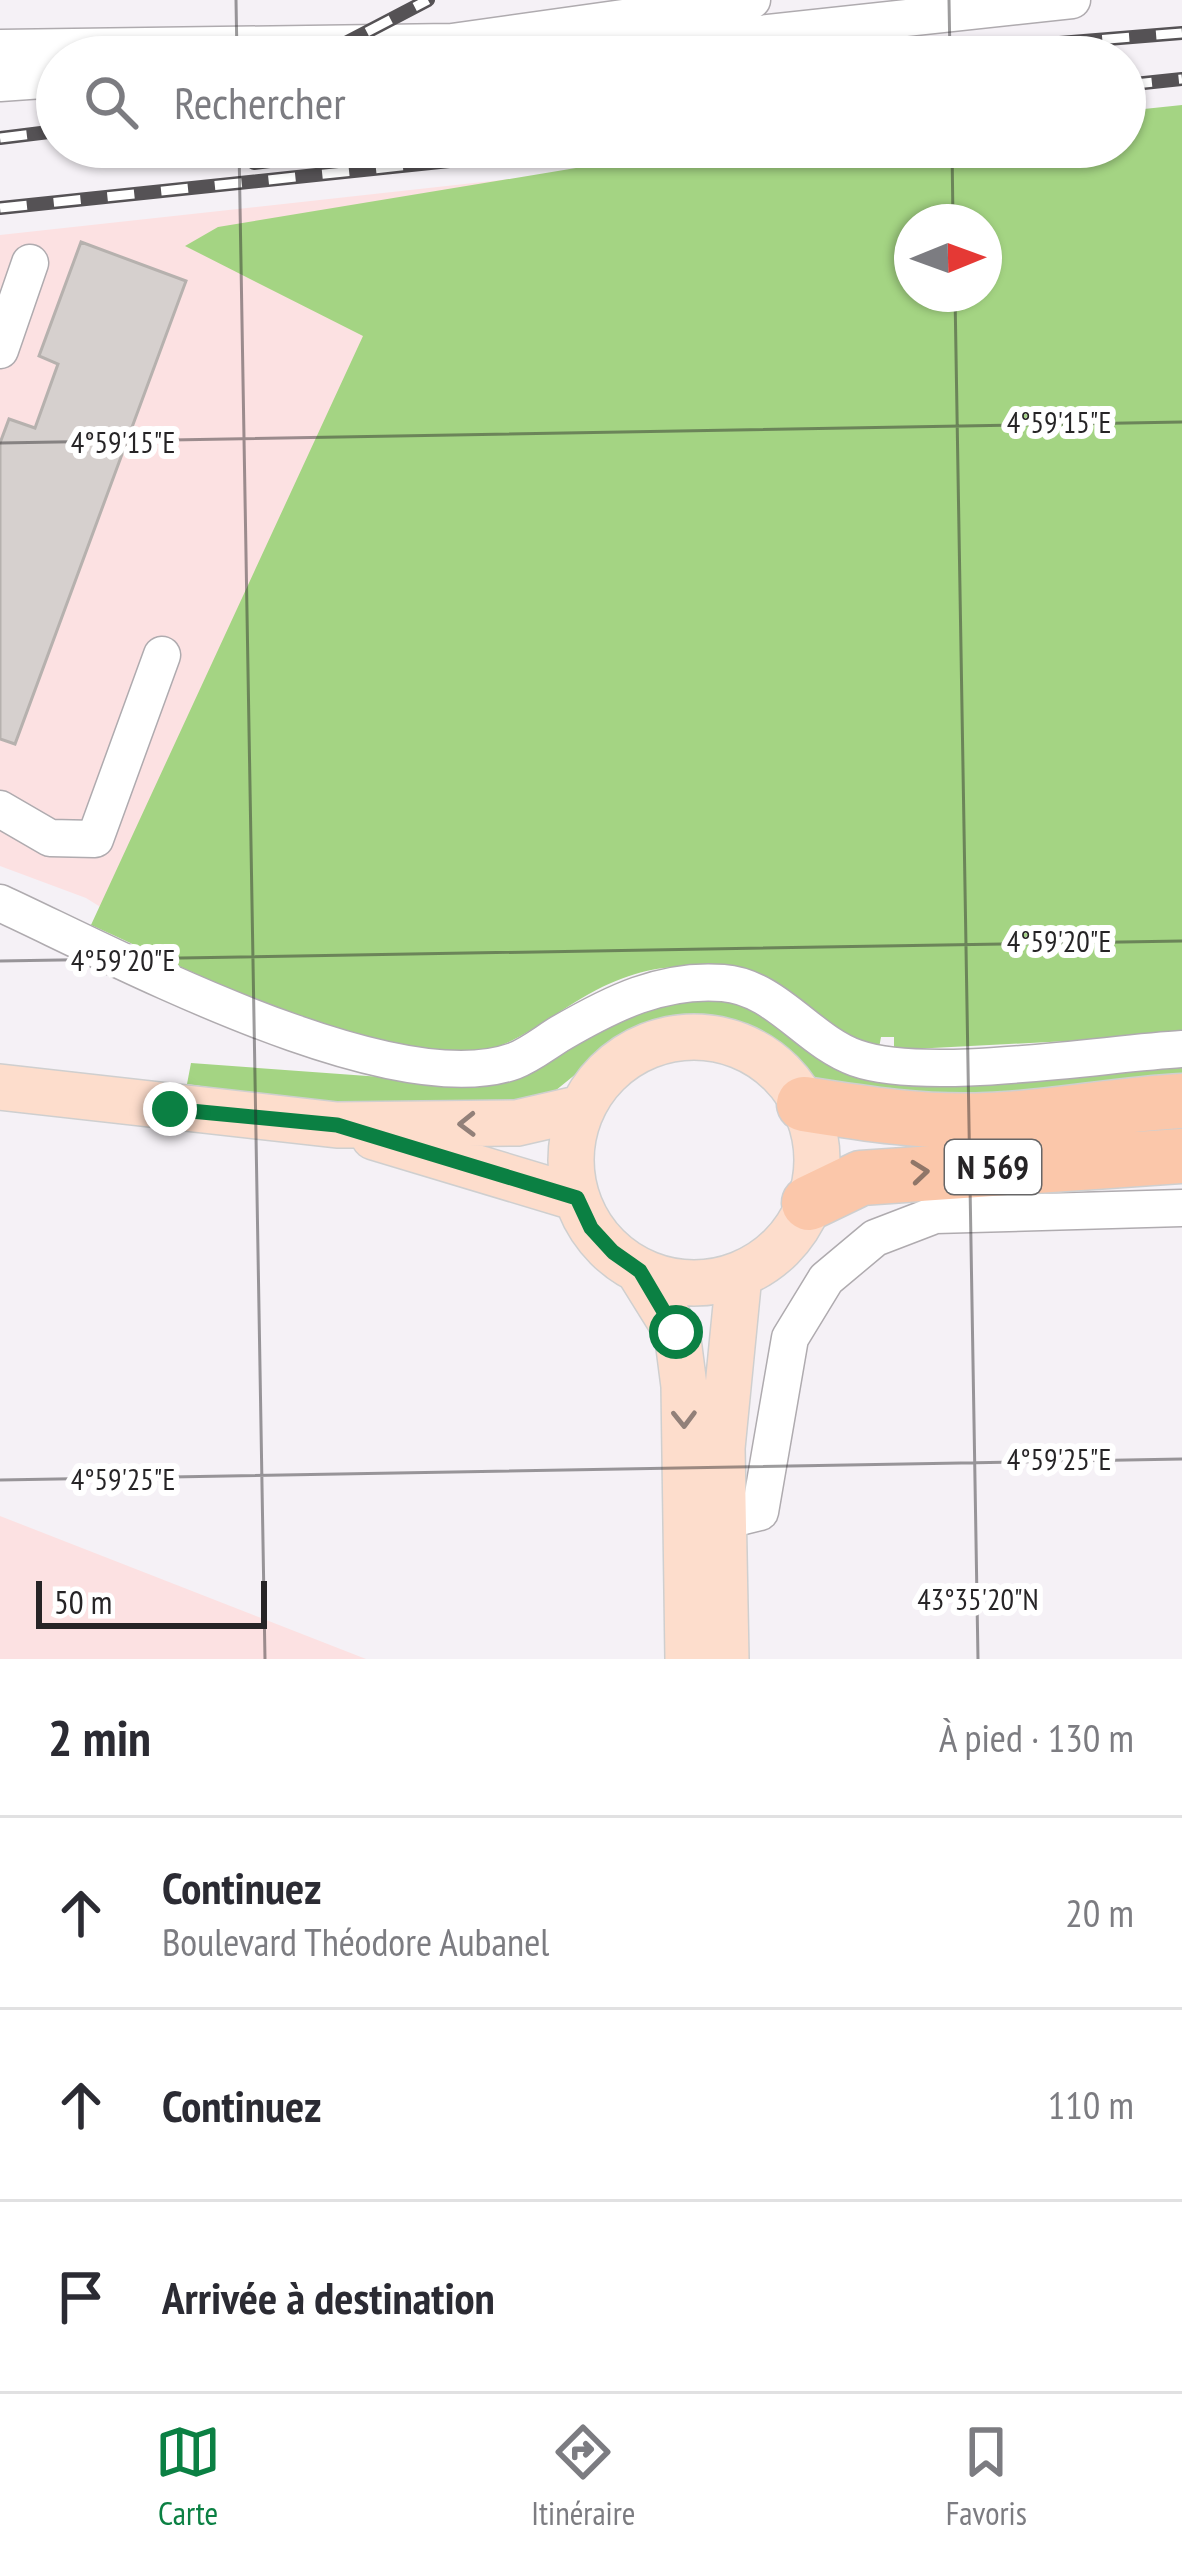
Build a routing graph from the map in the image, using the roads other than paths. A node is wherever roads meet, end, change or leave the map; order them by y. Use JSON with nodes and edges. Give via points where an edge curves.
{"nodes":[{"id":1,"x":752,"y":0,"type":"edge"},
{"id":2,"x":1072,"y":0,"type":"edge"},
{"id":3,"x":495,"y":36,"type":"edge"},
{"id":4,"x":741,"y":36,"type":"edge"},
{"id":5,"x":36,"y":46,"type":"edge"},
{"id":6,"x":0,"y":48,"type":"edge"},
{"id":7,"x":36,"y":80,"type":"edge"},
{"id":8,"x":0,"y":83,"type":"edge"},
{"id":9,"x":30,"y":263,"type":"dead end"},
{"id":10,"x":0,"y":350,"type":"edge"},
{"id":11,"x":161,"y":655,"type":"dead end"},
{"id":12,"x":0,"y":808,"type":"edge"},
{"id":13,"x":0,"y":903,"type":"edge"},
{"id":14,"x":1182,"y":1049,"type":"edge"},
{"id":15,"x":0,"y":1087,"type":"edge"},
{"id":16,"x":1182,"y":1101,"type":"edge"},
{"id":17,"x":804,"y":1104,"type":"junction"},
{"id":18,"x":582,"y":1108,"type":"junction"},
{"id":19,"x":337,"y":1125,"type":"junction"},
{"id":20,"x":1182,"y":1156,"type":"edge"},
{"id":21,"x":577,"y":1198,"type":"junction"},
{"id":22,"x":809,"y":1203,"type":"junction"},
{"id":23,"x":1182,"y":1208,"type":"edge"},
{"id":24,"x":640,"y":1271,"type":"junction"},
{"id":25,"x":739,"y":1275,"type":"junction"},
{"id":26,"x":723,"y":1521,"type":"junction"},
{"id":27,"x":688,"y":1659,"type":"edge"},
{"id":28,"x":726,"y":1659,"type":"edge"}],
"edges":[{"from":1,"to":3,"type":"lane"},
{"from":2,"to":4,"type":"lane"},
{"from":5,"to":6,"type":"lane"},
{"from":7,"to":8,"type":"lane"},
{"from":9,"to":10,"type":"lane"},
{"from":11,"to":12,"type":"lane","via":[[95,839],[50,838]]},
{"from":13,"to":14,"type":"lane","via":[[308,1040],[383,1061],[512,1062],[633,995],[728,983],[776,1002],[856,1058],[892,1065]]},
{"from":15,"to":19,"type":"main road"},
{"from":16,"to":17,"type":"highway","number":"N 569","via":[[991,1120],[893,1119]]},
{"from":17,"to":18,"type":"main road","via":[[781,1072],[749,1048],[711,1037],[672,1038],[635,1051],[604,1075]]},
{"from":17,"to":22,"type":"main road","via":[[817,1170]]},
{"from":18,"to":19,"type":"main road","one_way":true,"via":[[517,1123]]},
{"from":18,"to":21,"type":"main road","via":[[572,1137]]},
{"from":19,"to":21,"type":"main road"},
{"from":22,"to":20,"type":"highway","number":"N 569","one_way":true,"via":[[861,1178]]},
{"from":21,"to":24,"type":"main road","via":[[591,1228]]},
{"from":22,"to":25,"type":"main road","via":[[769,1258]]},
{"from":23,"to":26,"type":"lane","via":[[935,1215],[874,1238],[826,1280],[790,1338],[760,1512]]},
{"from":24,"to":25,"type":"main road","via":[[672,1281]]},
{"from":24,"to":27,"type":"main road","one_way":true,"via":[[676,1332],[684,1386]]},
{"from":25,"to":26,"type":"main road","via":[[726,1366]]},
{"from":26,"to":28,"type":"main road"}]}
